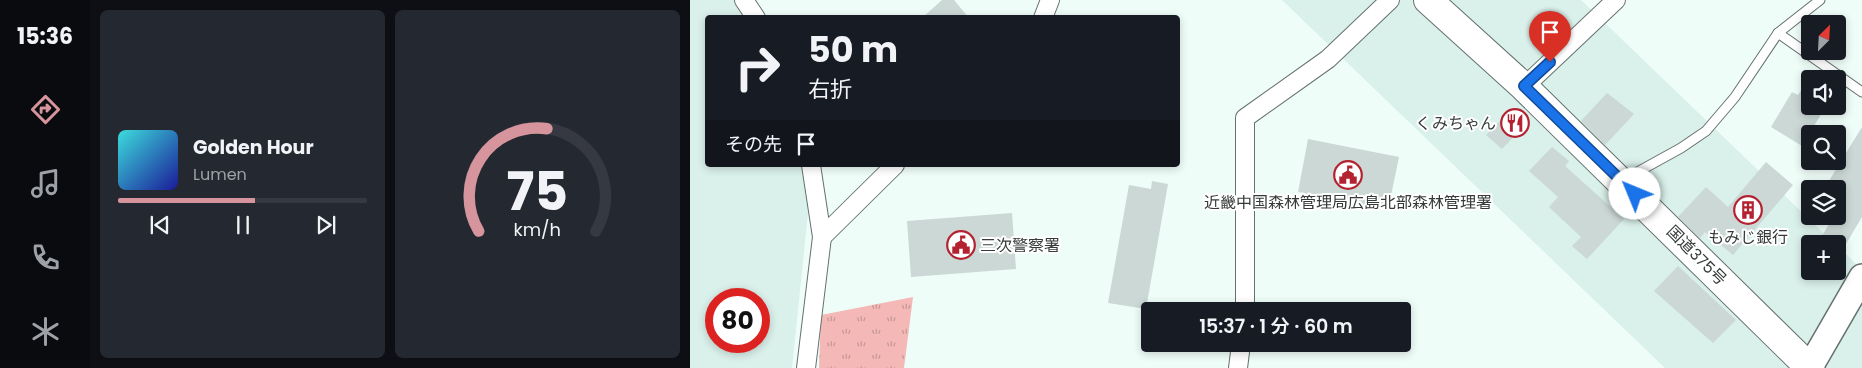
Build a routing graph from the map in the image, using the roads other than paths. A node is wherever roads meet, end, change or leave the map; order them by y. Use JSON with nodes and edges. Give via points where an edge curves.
{"nodes":[{"id":1,"x":744,"y":0,"type":"edge"},
{"id":2,"x":1050,"y":0,"type":"edge"},
{"id":3,"x":1390,"y":0,"type":"edge"},
{"id":4,"x":1428,"y":0,"type":"edge"},
{"id":5,"x":1616,"y":0,"type":"edge"},
{"id":6,"x":1820,"y":0,"type":"edge"},
{"id":7,"x":754,"y":15,"type":"edge"},
{"id":8,"x":1044,"y":15,"type":"edge"},
{"id":9,"x":1778,"y":33,"type":"junction"},
{"id":10,"x":1524,"y":86,"type":"junction"},
{"id":11,"x":1862,"y":92,"type":"edge"},
{"id":12,"x":811,"y":167,"type":"edge"},
{"id":13,"x":893,"y":167,"type":"edge"},
{"id":14,"x":1622,"y":180,"type":"junction"},
{"id":15,"x":822,"y":237,"type":"junction"},
{"id":16,"x":1862,"y":278,"type":"edge"},
{"id":17,"x":1245,"y":302,"type":"edge"},
{"id":18,"x":1240,"y":352,"type":"edge"},
{"id":19,"x":806,"y":368,"type":"edge"},
{"id":20,"x":1238,"y":368,"type":"edge"},
{"id":21,"x":1810,"y":368,"type":"edge"}],
"edges":[{"from":1,"to":7,"type":"street"},
{"from":2,"to":8,"type":"street"},
{"from":3,"to":17,"type":"street","via":[[1328,58],[1245,118]]},
{"from":4,"to":10,"type":"highway","name":"国道375号"},
{"from":5,"to":10,"type":"street"},
{"from":6,"to":9,"type":"lane"},
{"from":9,"to":11,"type":"lane"},
{"from":9,"to":14,"type":"lane","via":[[1735,97],[1706,130],[1681,148]]},
{"from":10,"to":14,"type":"highway","name":"国道375号"},
{"from":12,"to":15,"type":"street"},
{"from":13,"to":15,"type":"street"},
{"from":14,"to":21,"type":"highway","name":"国道375号"},
{"from":15,"to":19,"type":"street"},
{"from":16,"to":21,"type":"street"},
{"from":18,"to":20,"type":"street"}]}
